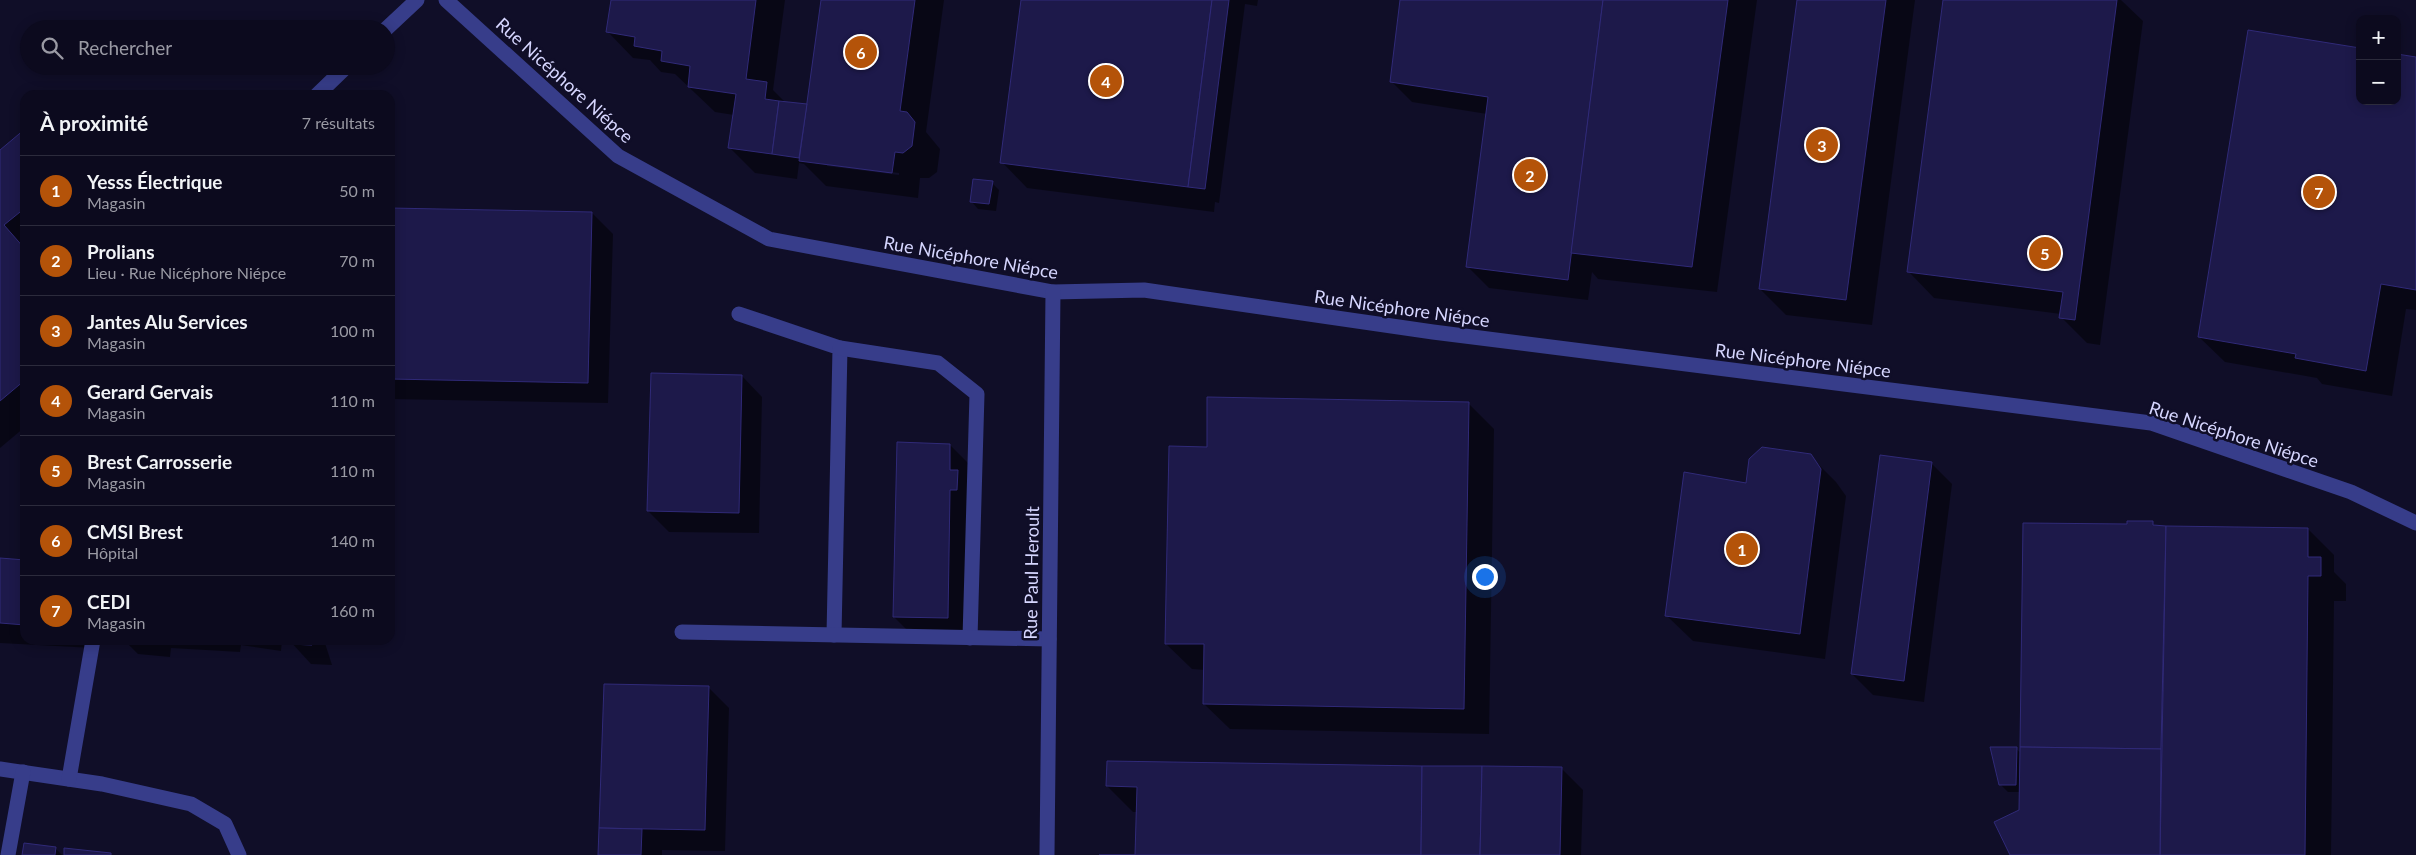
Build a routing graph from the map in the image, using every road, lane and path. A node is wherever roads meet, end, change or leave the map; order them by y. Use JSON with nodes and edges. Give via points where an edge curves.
{"nodes":[{"id":1,"x":417,"y":0,"type":"edge"},
{"id":2,"x":446,"y":0,"type":"edge"},
{"id":3,"x":395,"y":21,"type":"edge"},
{"id":4,"x":338,"y":75,"type":"edge"},
{"id":5,"x":322,"y":90,"type":"edge"},
{"id":6,"x":1053,"y":292,"type":"junction"},
{"id":7,"x":739,"y":314,"type":"dead end"},
{"id":8,"x":840,"y":348,"type":"junction"},
{"id":9,"x":2416,"y":524,"type":"edge"},
{"id":10,"x":682,"y":632,"type":"dead end"},
{"id":11,"x":834,"y":635,"type":"junction"},
{"id":12,"x":970,"y":638,"type":"junction"},
{"id":13,"x":1050,"y":639,"type":"junction"},
{"id":14,"x":92,"y":645,"type":"edge"},
{"id":15,"x":0,"y":769,"type":"edge"},
{"id":16,"x":22,"y":772,"type":"junction"},
{"id":17,"x":69,"y":779,"type":"junction"},
{"id":18,"x":8,"y":855,"type":"edge"},
{"id":19,"x":239,"y":855,"type":"edge"},
{"id":20,"x":1047,"y":855,"type":"edge"}],
"edges":[{"from":1,"to":3,"type":"street"},
{"from":2,"to":6,"type":"street","name":"Rue Nicéphore Niépce","via":[[618,156],[770,239]]},
{"from":4,"to":5,"type":"street"},
{"from":6,"to":9,"type":"street","name":"Rue Nicéphore Niépce","via":[[1144,290],[1434,332],[2151,424],[2351,492]]},
{"from":6,"to":13,"type":"street","name":"Rue Paul Heroult"},
{"from":7,"to":8,"type":"street"},
{"from":8,"to":11,"type":"street"},
{"from":8,"to":12,"type":"street","via":[[938,363],[977,394]]},
{"from":10,"to":11,"type":"street"},
{"from":11,"to":12,"type":"street"},
{"from":12,"to":13,"type":"street"},
{"from":13,"to":20,"type":"street","name":"Rue Paul Heroult"},
{"from":14,"to":17,"type":"street"},
{"from":15,"to":16,"type":"street"},
{"from":16,"to":17,"type":"street"},
{"from":16,"to":18,"type":"street"},
{"from":17,"to":19,"type":"street","via":[[191,804],[224,824]]}]}
